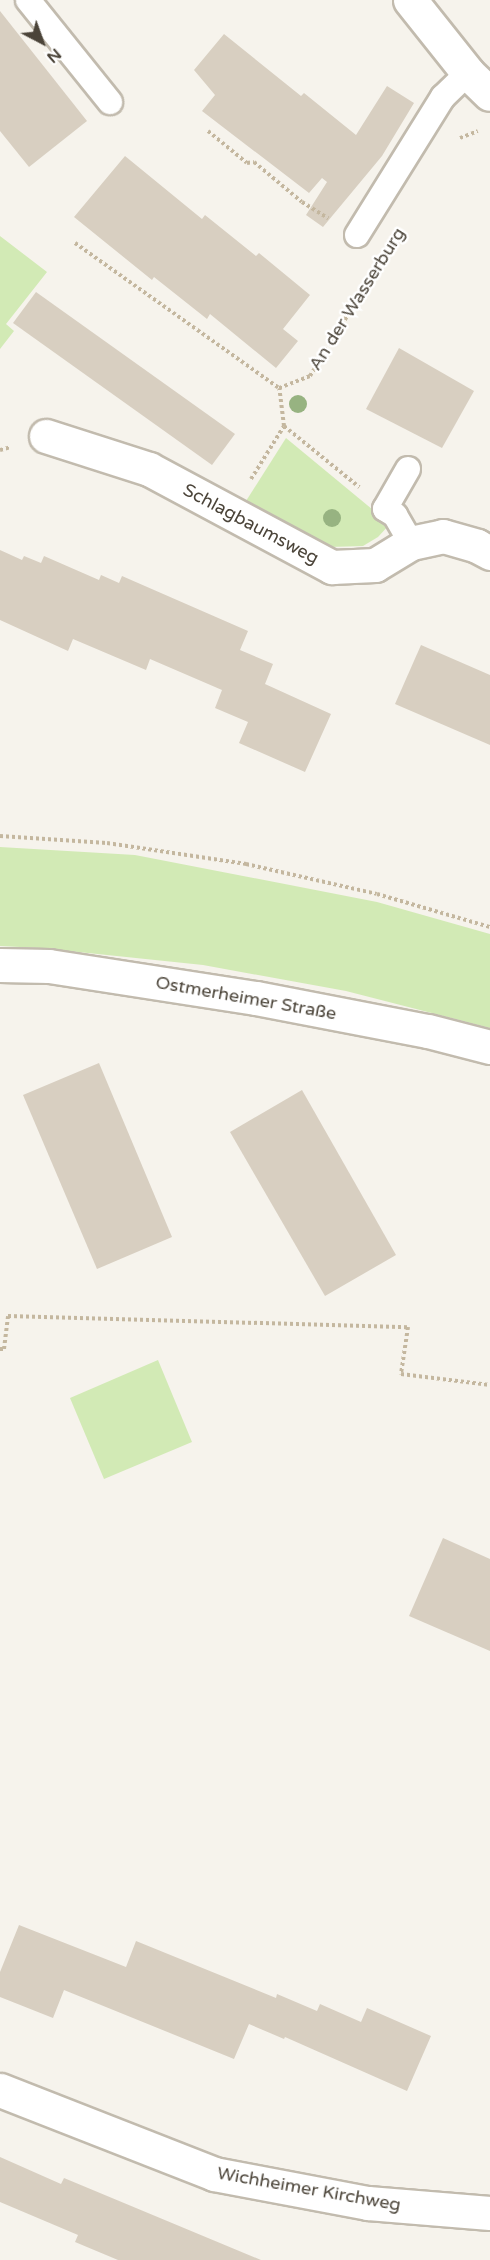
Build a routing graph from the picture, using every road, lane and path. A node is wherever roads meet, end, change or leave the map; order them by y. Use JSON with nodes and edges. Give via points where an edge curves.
{"nodes":[{"id":1,"x":28,"y":0,"type":"edge"},
{"id":2,"x":410,"y":0,"type":"edge"},
{"id":3,"x":479,"y":84,"type":"edge"},
{"id":4,"x":110,"y":102,"type":"dead end"},
{"id":5,"x":482,"y":129,"type":"dead end"},
{"id":6,"x":208,"y":131,"type":"dead end"},
{"id":7,"x":456,"y":140,"type":"dead end"},
{"id":8,"x":357,"y":235,"type":"joint"},
{"id":9,"x":75,"y":243,"type":"dead end"},
{"id":10,"x":383,"y":258,"type":"dead end"},
{"id":11,"x":279,"y":388,"type":"junction"},
{"id":12,"x":284,"y":426,"type":"junction"},
{"id":13,"x":46,"y":436,"type":"dead end"},
{"id":14,"x":408,"y":469,"type":"dead end"},
{"id":15,"x":384,"y":509,"type":"junction"},
{"id":16,"x":229,"y":513,"type":"junction"},
{"id":17,"x":411,"y":543,"type":"junction"},
{"id":18,"x":490,"y":553,"type":"edge"},
{"id":19,"x":0,"y":836,"type":"edge"},
{"id":20,"x":490,"y":927,"type":"edge"},
{"id":21,"x":0,"y":965,"type":"edge"},
{"id":22,"x":490,"y":1047,"type":"edge"},
{"id":23,"x":0,"y":1349,"type":"edge"},
{"id":24,"x":490,"y":1384,"type":"edge"},
{"id":25,"x":0,"y":2090,"type":"edge"},
{"id":26,"x":490,"y":2213,"type":"edge"}],
"edges":[{"from":1,"to":4,"type":"lane"},
{"from":2,"to":3,"type":"street","name":"An der Wasserburg"},
{"from":3,"to":8,"type":"lane","name":"An der Wasserburg","via":[[443,97]]},
{"from":5,"to":7,"type":"path"},
{"from":6,"to":8,"type":"path","name":"An der Wasserburg","via":[[302,202]]},
{"from":9,"to":11,"type":"path"},
{"from":10,"to":11,"type":"path","name":"An der Wasserburg","via":[[310,376]]},
{"from":11,"to":12,"type":"path"},
{"from":12,"to":15,"type":"path"},
{"from":12,"to":16,"type":"path"},
{"from":13,"to":16,"type":"street","name":"Schlagbaumsweg","via":[[149,469]]},
{"from":14,"to":15,"type":"lane"},
{"from":15,"to":17,"type":"lane","via":[[395,515]]},
{"from":16,"to":17,"type":"street","name":"Schlagbaumsweg","via":[[332,567],[375,565]]},
{"from":17,"to":18,"type":"street","name":"Schlagbaumsweg","via":[[443,536]]},
{"from":19,"to":20,"type":"path","via":[[107,843],[246,864],[377,894]]},
{"from":21,"to":22,"type":"street","name":"Ostmerheimer Straße","via":[[49,966],[256,998]]},
{"from":23,"to":24,"type":"path","via":[[4,1349],[8,1316],[408,1327],[401,1374]]},
{"from":25,"to":26,"type":"street","name":"Wichheimer Kirchweg","via":[[214,2174],[368,2203]]}]}
